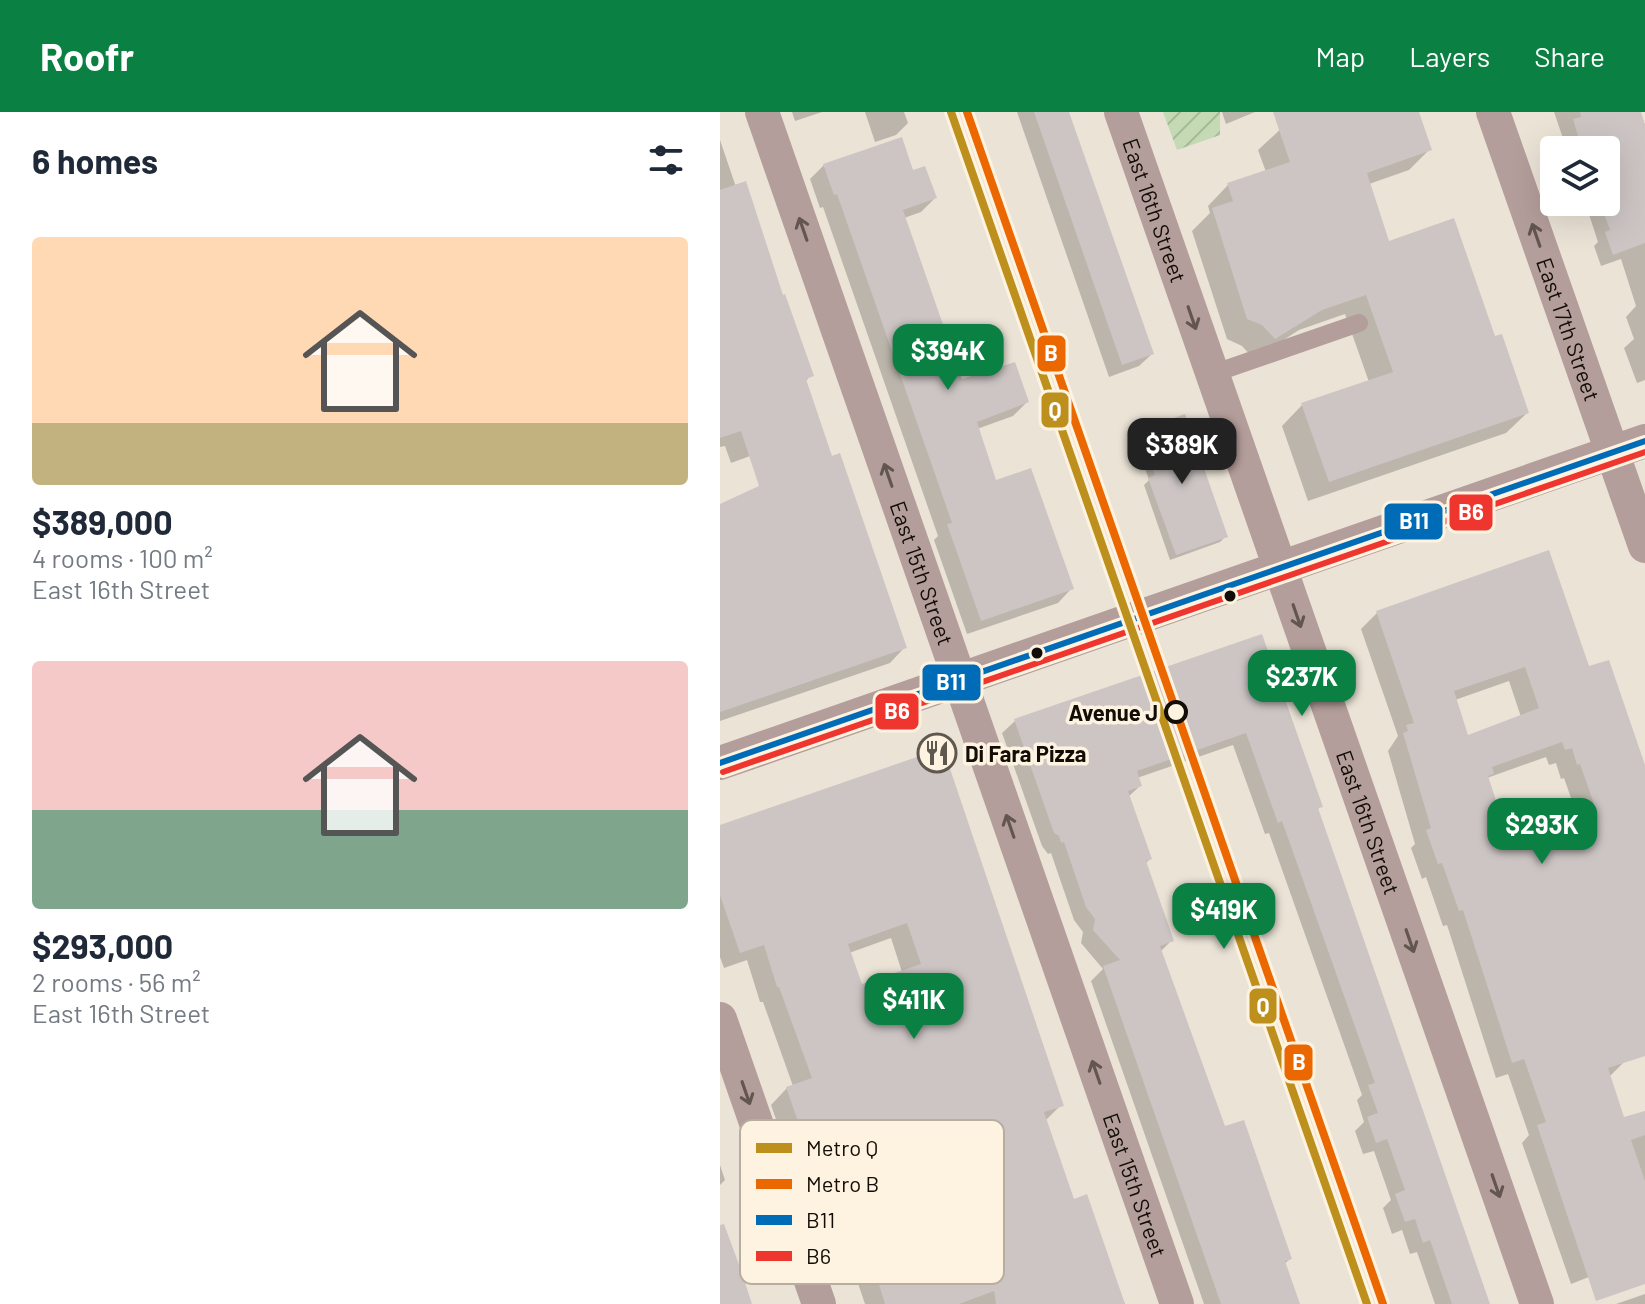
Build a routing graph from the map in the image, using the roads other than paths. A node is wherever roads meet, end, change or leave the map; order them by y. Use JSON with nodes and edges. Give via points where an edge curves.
{"nodes":[{"id":1,"x":762,"y":112,"type":"edge"},
{"id":2,"x":1121,"y":112,"type":"edge"},
{"id":3,"x":1493,"y":112,"type":"edge"},
{"id":4,"x":1359,"y":323,"type":"dead end"},
{"id":5,"x":1212,"y":374,"type":"junction"},
{"id":6,"x":1645,"y":441,"type":"edge"},
{"id":7,"x":1612,"y":453,"type":"junction"},
{"id":8,"x":1645,"y":546,"type":"edge"},
{"id":9,"x":1280,"y":568,"type":"junction"},
{"id":10,"x":959,"y":680,"type":"junction"},
{"id":11,"x":720,"y":763,"type":"edge"},
{"id":12,"x":720,"y":1019,"type":"edge"},
{"id":13,"x":755,"y":1120,"type":"edge"},
{"id":14,"x":812,"y":1284,"type":"edge"},
{"id":15,"x":819,"y":1304,"type":"edge"},
{"id":16,"x":1177,"y":1304,"type":"edge"},
{"id":17,"x":1537,"y":1304,"type":"edge"}],
"edges":[{"from":10,"to":1,"type":"street","name":"East 15th Street","one_way":true},
{"from":2,"to":5,"type":"street","name":"East 16th Street","one_way":true},
{"from":7,"to":3,"type":"street","name":"East 17th Street","one_way":true},
{"from":4,"to":5,"type":"lane"},
{"from":5,"to":9,"type":"street","name":"East 16th Street"},
{"from":6,"to":7,"type":"street"},
{"from":7,"to":8,"type":"street","name":"East 17th Street"},
{"from":7,"to":9,"type":"street"},
{"from":9,"to":10,"type":"street"},
{"from":9,"to":17,"type":"street","name":"East 16th Street","one_way":true},
{"from":10,"to":11,"type":"street"},
{"from":16,"to":10,"type":"street","name":"East 15th Street","one_way":true},
{"from":12,"to":13,"type":"street","one_way":true},
{"from":14,"to":15,"type":"street","one_way":true}]}
